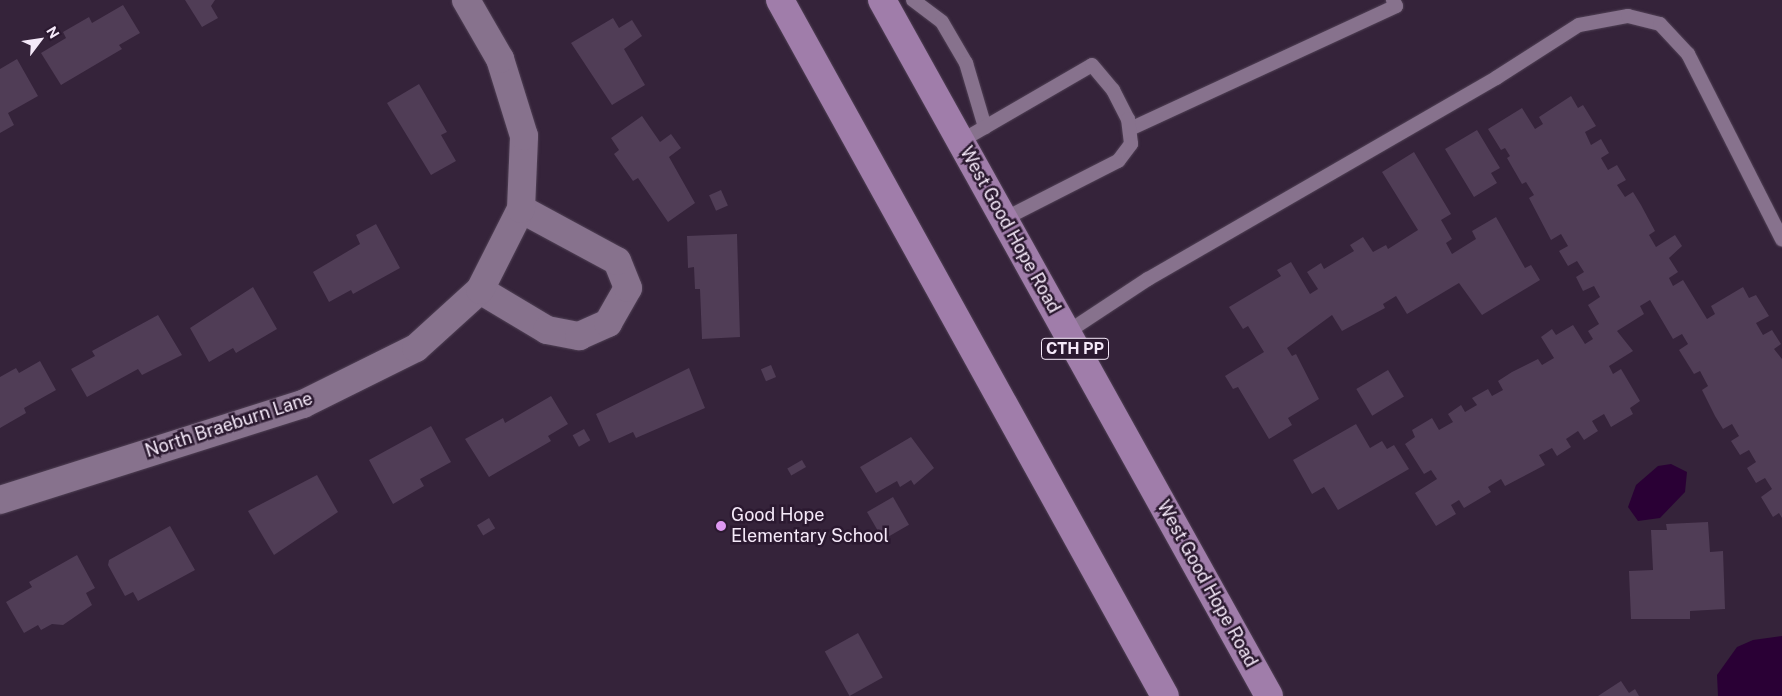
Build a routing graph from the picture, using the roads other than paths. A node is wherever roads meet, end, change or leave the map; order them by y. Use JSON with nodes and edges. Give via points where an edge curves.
{"nodes":[{"id":1,"x":466,"y":0,"type":"edge"},
{"id":2,"x":780,"y":0,"type":"edge"},
{"id":3,"x":1392,"y":0,"type":"edge"},
{"id":4,"x":899,"y":3,"type":"edge"},
{"id":5,"x":985,"y":127,"type":"junction"},
{"id":6,"x":1130,"y":129,"type":"junction"},
{"id":7,"x":961,"y":141,"type":"junction"},
{"id":8,"x":520,"y":209,"type":"junction"},
{"id":9,"x":1004,"y":220,"type":"junction"},
{"id":10,"x":1782,"y":239,"type":"edge"},
{"id":11,"x":480,"y":290,"type":"junction"},
{"id":12,"x":1066,"y":333,"type":"junction"},
{"id":13,"x":0,"y":500,"type":"edge"},
{"id":14,"x":1165,"y":696,"type":"edge"},
{"id":15,"x":1269,"y":696,"type":"edge"}],
"edges":[{"from":1,"to":8,"type":"street","name":"North Braeburn Lane","via":[[500,59],[524,136]]},
{"from":2,"to":14,"type":"main road"},
{"from":3,"to":6,"type":"lane","via":[[1396,6]]},
{"from":4,"to":5,"type":"lane","via":[[942,22],[966,63]]},
{"from":4,"to":7,"type":"main road","name":"West Good Hope Road","number":"CTH PP"},
{"from":5,"to":6,"type":"lane","via":[[1092,65],[1113,90]]},
{"from":5,"to":7,"type":"lane"},
{"from":6,"to":9,"type":"lane","via":[[1131,144],[1118,161]]},
{"from":7,"to":9,"type":"main road","name":"West Good Hope Road","number":"CTH PP"},
{"from":8,"to":11,"type":"street","name":"North Braeburn Lane"},
{"from":8,"to":11,"type":"street","via":[[617,261],[628,288],[608,323],[579,336],[547,330]]},
{"from":9,"to":12,"type":"main road","name":"West Good Hope Road","number":"CTH PP"},
{"from":10,"to":12,"type":"lane","via":[[1688,54],[1660,24],[1628,16],[1579,25],[1496,78],[1148,279]]},
{"from":11,"to":13,"type":"street","name":"North Braeburn Lane","via":[[416,348],[303,404]]},
{"from":12,"to":15,"type":"main road","name":"West Good Hope Road","number":"CTH PP"}]}
